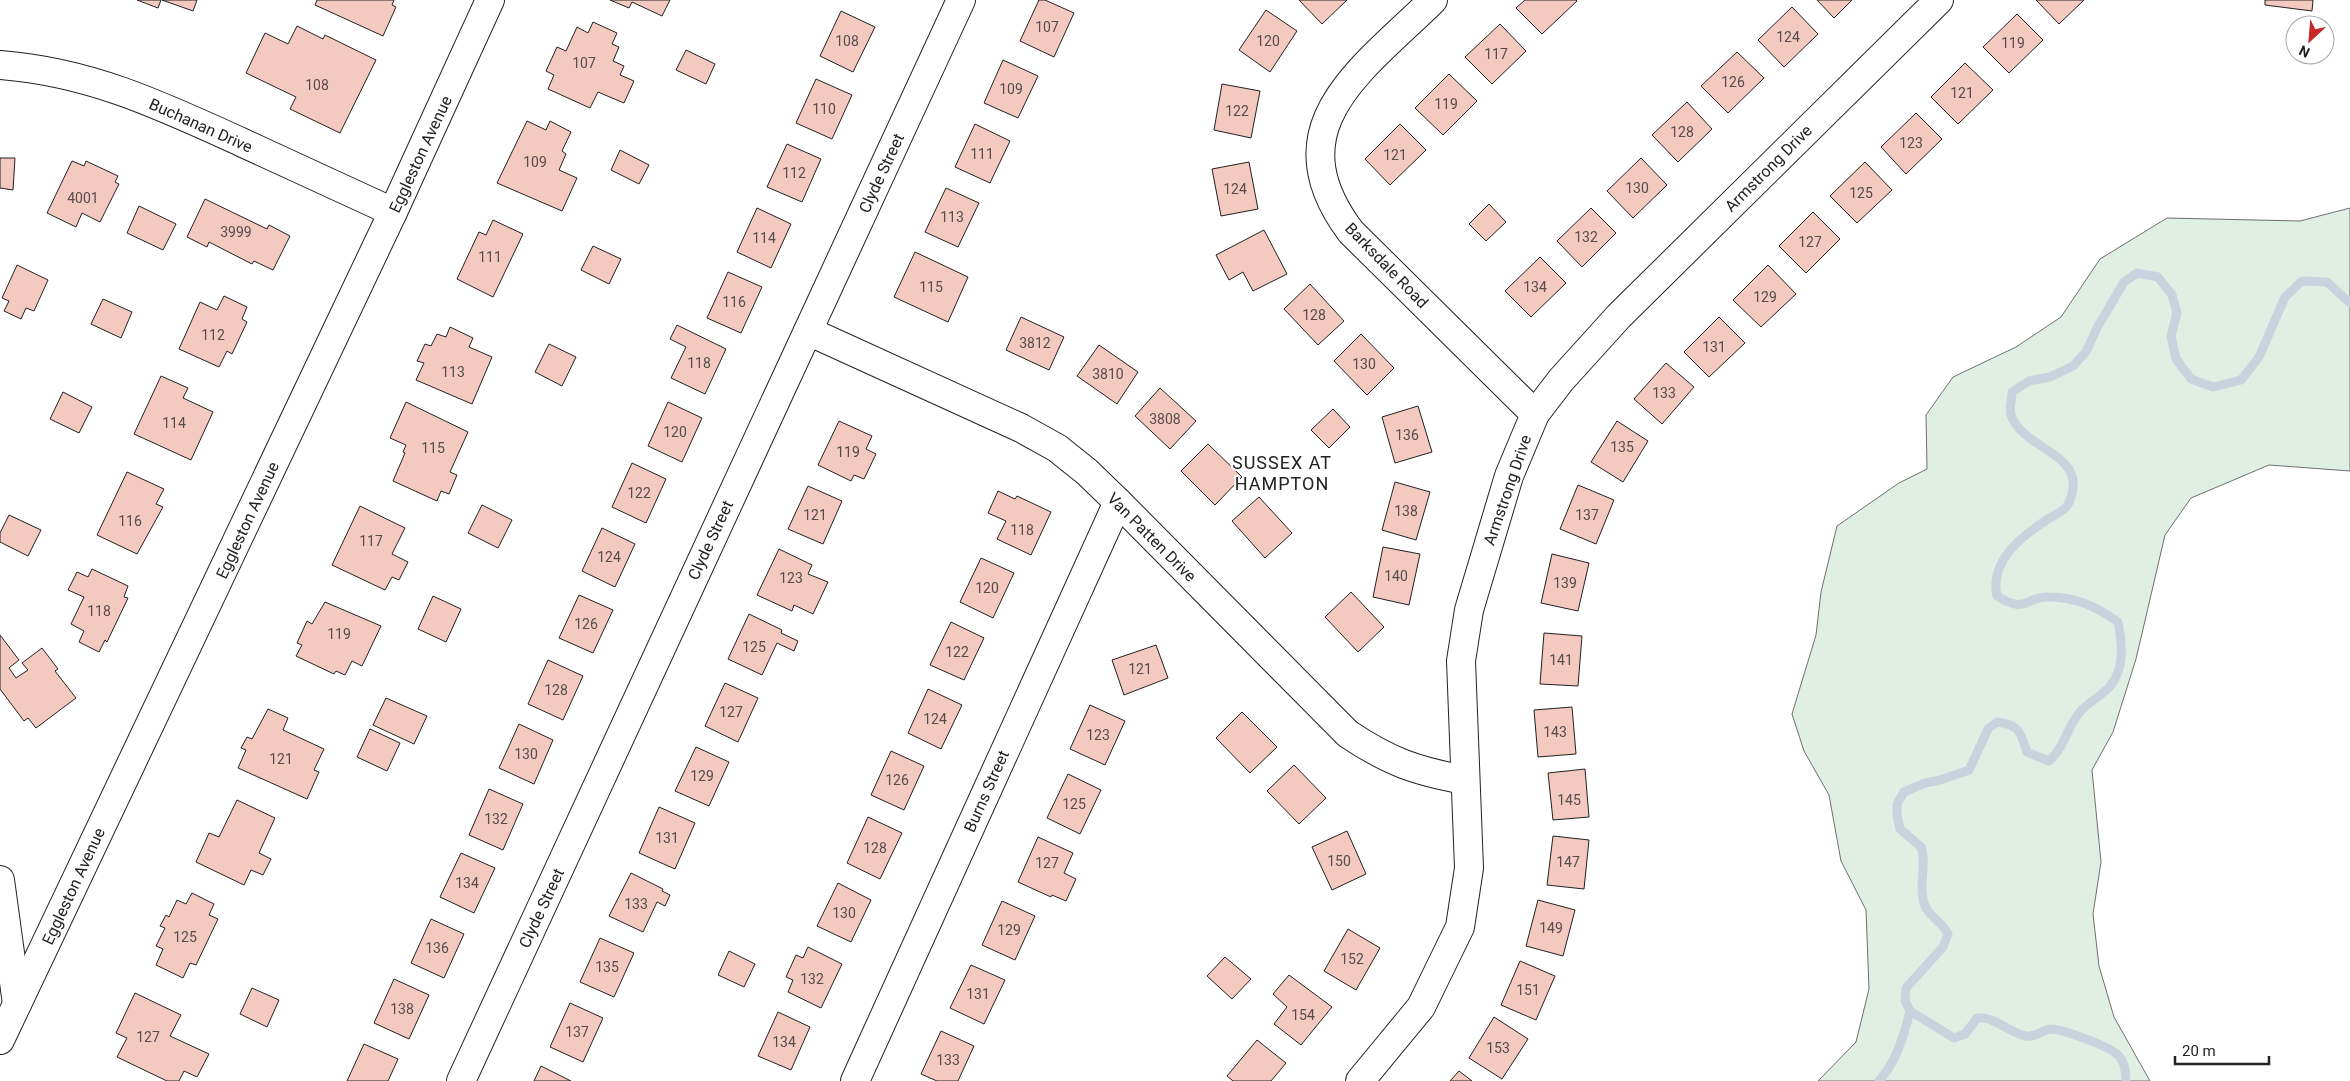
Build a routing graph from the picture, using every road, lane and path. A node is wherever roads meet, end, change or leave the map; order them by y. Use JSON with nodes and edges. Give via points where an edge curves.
{"nodes":[{"id":1,"x":490,"y":0,"type":"edge"},
{"id":2,"x":961,"y":0,"type":"edge"},
{"id":3,"x":1433,"y":0,"type":"edge"},
{"id":4,"x":1939,"y":0,"type":"edge"},
{"id":5,"x":0,"y":65,"type":"edge"},
{"id":6,"x":393,"y":212,"type":"junction"},
{"id":7,"x":808,"y":331,"type":"junction"},
{"id":8,"x":1536,"y":414,"type":"junction"},
{"id":9,"x":1118,"y":502,"type":"junction"},
{"id":10,"x":1465,"y":780,"type":"junction"},
{"id":11,"x":0,"y":880,"type":"edge"},
{"id":12,"x":17,"y":1004,"type":"junction"},
{"id":13,"x":0,"y":1040,"type":"edge"},
{"id":14,"x":461,"y":1081,"type":"edge"},
{"id":15,"x":855,"y":1081,"type":"edge"},
{"id":16,"x":1360,"y":1081,"type":"edge"}],
"edges":[{"from":1,"to":6,"type":"street","name":"Eggleston Avenue"},
{"from":2,"to":7,"type":"street","name":"Clyde Street"},
{"from":3,"to":8,"type":"street","name":"Barksdale Road","via":[[1336,100],[1321,138],[1319,160],[1324,183],[1335,211],[1352,232]]},
{"from":4,"to":8,"type":"street","name":"Armstrong Drive","via":[[1619,316],[1561,380]]},
{"from":5,"to":6,"type":"street","name":"Buchanan Drive","via":[[35,68],[102,83],[174,111]]},
{"from":6,"to":12,"type":"street","name":"Eggleston Avenue"},
{"from":7,"to":9,"type":"street","name":"Van Patten Drive","via":[[1022,428],[1057,448]]},
{"from":7,"to":14,"type":"street","name":"Clyde Street"},
{"from":8,"to":10,"type":"street","name":"Armstrong Drive","via":[[1509,476],[1468,610],[1461,661]]},
{"from":9,"to":10,"type":"street","name":"Van Patten Drive","via":[[1348,734],[1394,762],[1421,772]]},
{"from":9,"to":15,"type":"street","name":"Burns Street"},
{"from":10,"to":16,"type":"street","name":"Armstrong Drive","via":[[1469,868],[1460,927],[1421,1006]]},
{"from":11,"to":12,"type":"street"},
{"from":12,"to":13,"type":"street","name":"Eggleston Avenue"}]}
